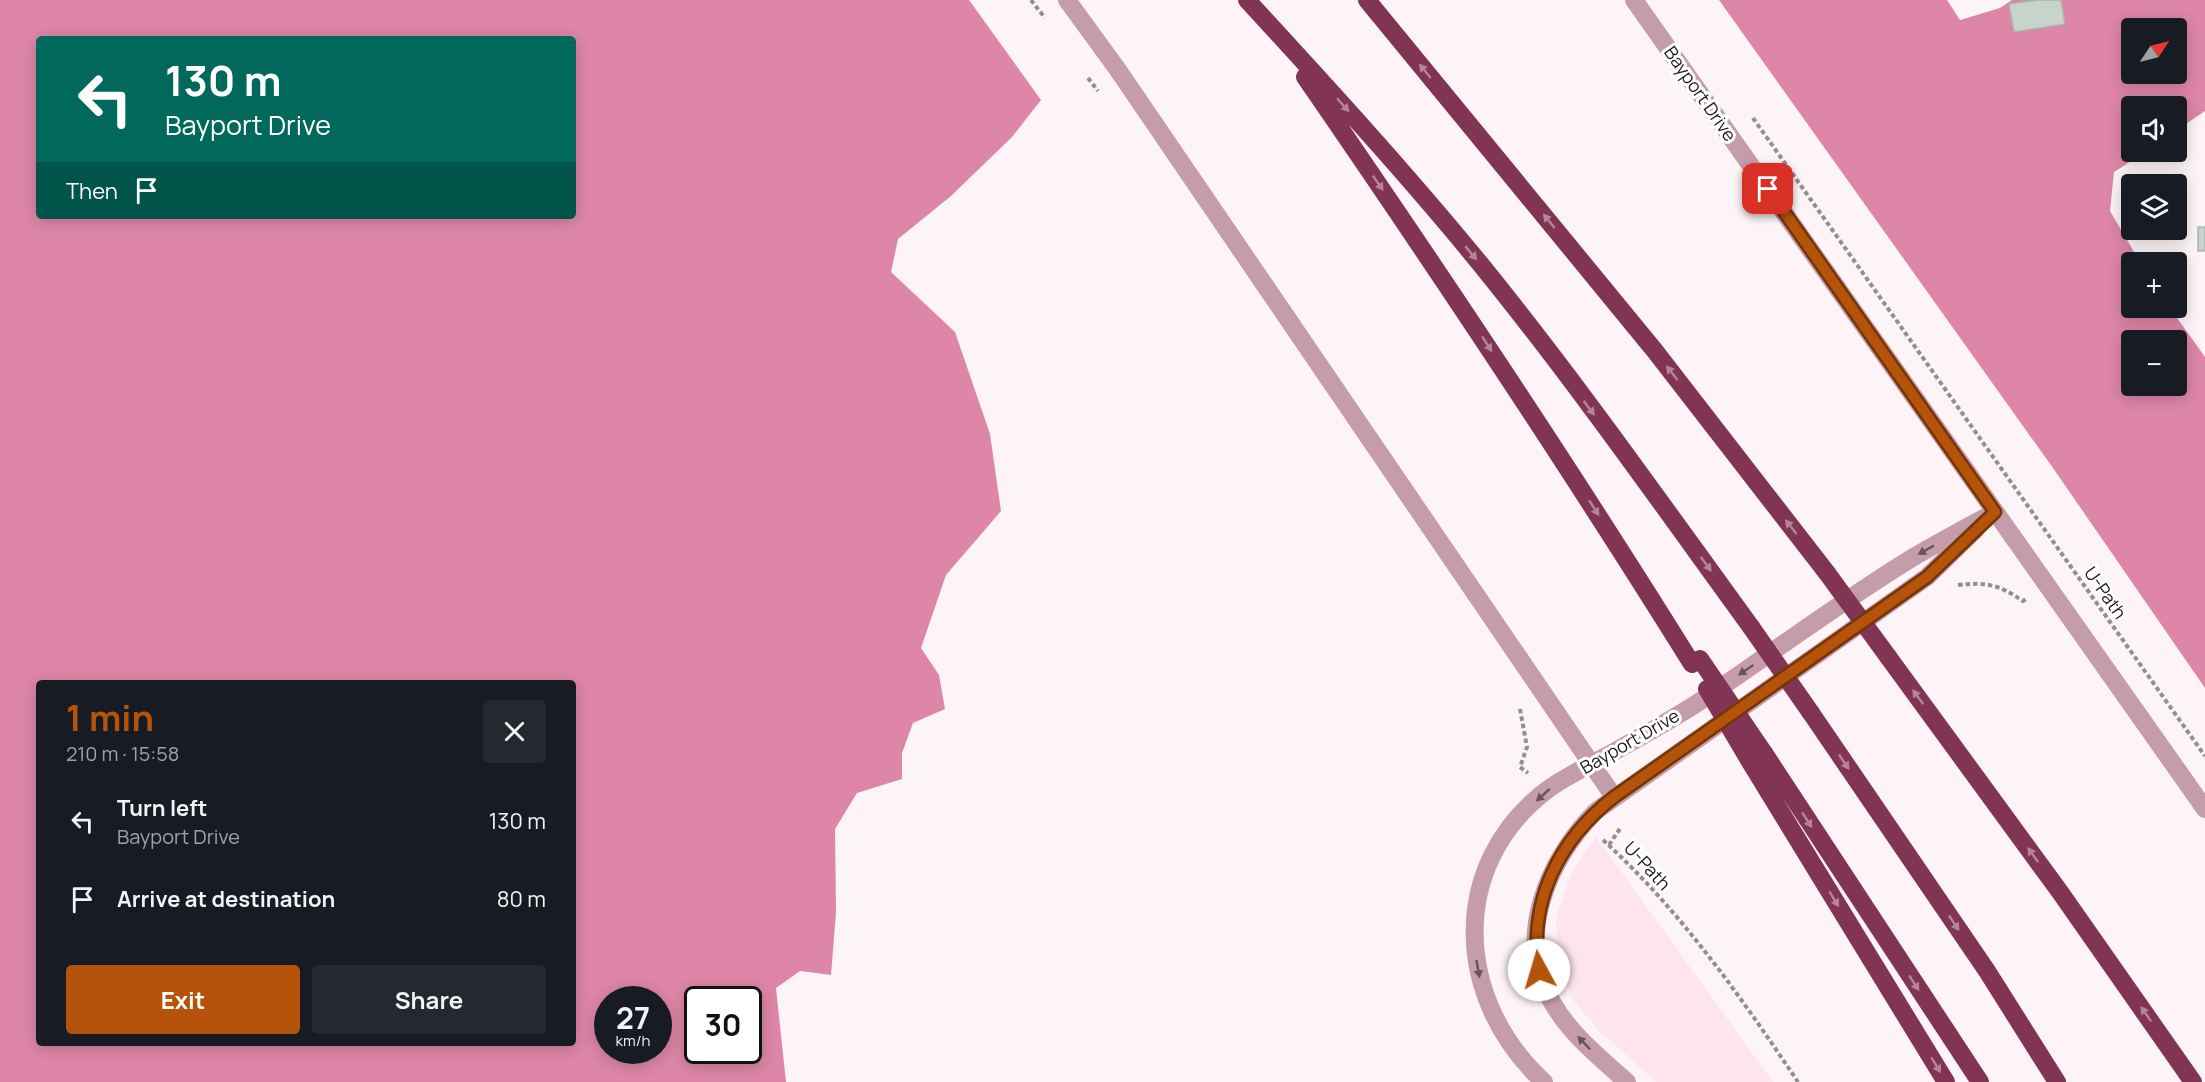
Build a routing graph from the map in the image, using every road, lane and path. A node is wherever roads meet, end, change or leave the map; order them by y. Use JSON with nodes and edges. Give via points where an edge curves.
{"nodes":[{"id":1,"x":1067,"y":0,"type":"edge"},
{"id":2,"x":1246,"y":0,"type":"edge"},
{"id":3,"x":1366,"y":0,"type":"edge"},
{"id":4,"x":1634,"y":0,"type":"edge"},
{"id":5,"x":1752,"y":117,"type":"dead end"},
{"id":6,"x":1995,"y":512,"type":"junction"},
{"id":7,"x":2071,"y":567,"type":"junction"},
{"id":8,"x":2048,"y":585,"type":"junction"},
{"id":9,"x":1948,"y":589,"type":"dead end"},
{"id":10,"x":1756,"y":756,"type":"junction"},
{"id":11,"x":2205,"y":756,"type":"edge"},
{"id":12,"x":1592,"y":764,"type":"junction"},
{"id":13,"x":1614,"y":797,"type":"junction"},
{"id":14,"x":2205,"y":809,"type":"edge"},
{"id":15,"x":1625,"y":821,"type":"dead end"},
{"id":16,"x":2179,"y":1062,"type":"junction"},
{"id":17,"x":1544,"y":1082,"type":"edge"},
{"id":18,"x":1627,"y":1082,"type":"edge"},
{"id":19,"x":1798,"y":1082,"type":"edge"},
{"id":20,"x":1946,"y":1082,"type":"edge"},
{"id":21,"x":1980,"y":1082,"type":"edge"},
{"id":22,"x":2057,"y":1082,"type":"edge"},
{"id":23,"x":2193,"y":1082,"type":"edge"},
{"id":24,"x":2198,"y":1082,"type":"edge"}],
"edges":[{"from":1,"to":12,"type":"street"},
{"from":2,"to":10,"type":"highway","one_way":true,"bridge":true,"via":[[1303,74],[1442,275]]},
{"from":2,"to":22,"type":"highway","one_way":true,"bridge":true,"via":[[1373,138],[1482,267],[1646,483],[1811,713],[1987,971]]},
{"from":16,"to":3,"type":"highway","one_way":true,"bridge":true,"via":[[1827,573],[1655,351]]},
{"from":4,"to":6,"type":"street","name":"Bayport Drive"},
{"from":5,"to":7,"type":"path"},
{"from":6,"to":8,"type":"street"},
{"from":6,"to":12,"type":"street","name":"Bayport Drive","one_way":true,"via":[[1912,558],[1682,713]]},
{"from":6,"to":13,"type":"street","name":"Bayport Drive","via":[[1927,577]]},
{"from":7,"to":8,"type":"path","name":"U-Path"},
{"from":7,"to":11,"type":"path","name":"U-Path"},
{"from":8,"to":9,"type":"path","name":"U-Path","via":[[2023,601],[2000,586],[1984,582]]},
{"from":8,"to":14,"type":"street"},
{"from":10,"to":20,"type":"highway","one_way":true},
{"from":10,"to":21,"type":"highway","one_way":true},
{"from":12,"to":13,"type":"street"},
{"from":12,"to":17,"type":"street","name":"Bayport Drive","one_way":true,"via":[[1548,790],[1510,827],[1487,869],[1474,919],[1477,963],[1490,1010],[1517,1055]]},
{"from":18,"to":13,"type":"street","name":"Bayport Drive","one_way":true,"via":[[1586,1045],[1550,1000],[1539,970],[1536,944],[1539,907],[1558,860],[1584,823]]},
{"from":15,"to":19,"type":"path","name":"U-Path","via":[[1609,845],[1735,990]]},
{"from":16,"to":23,"type":"highway"},
{"from":16,"to":24,"type":"highway"}]}
